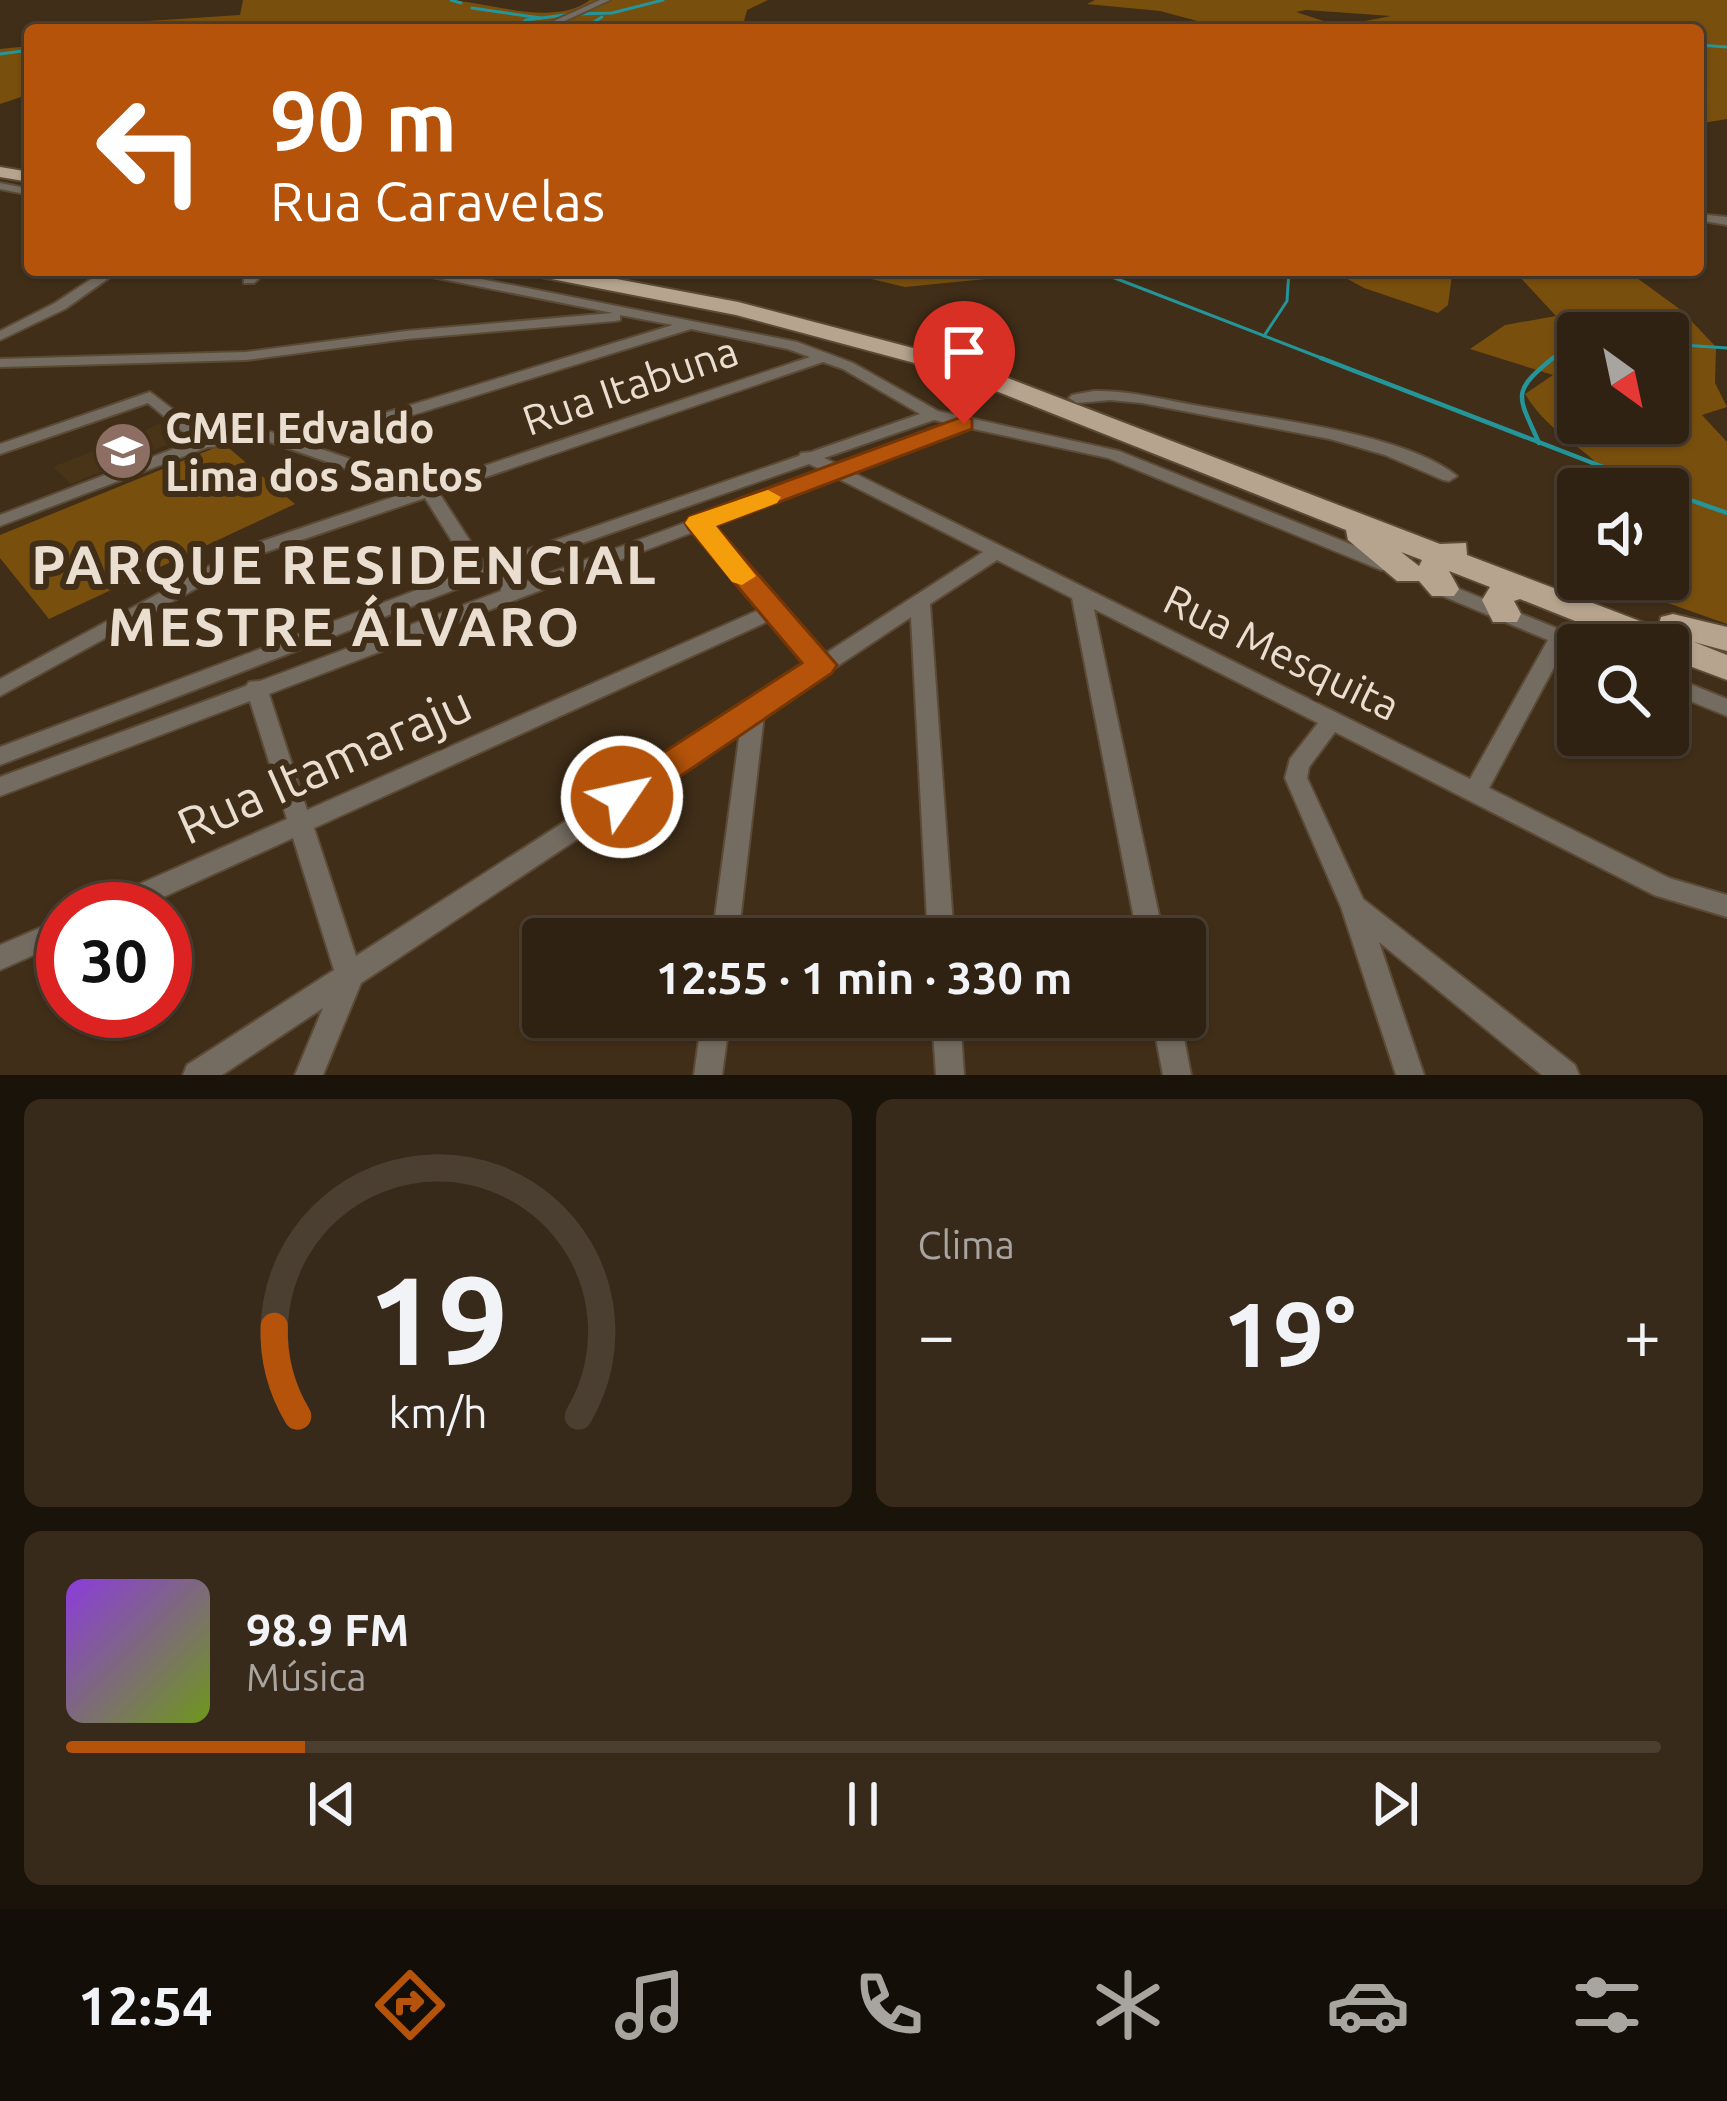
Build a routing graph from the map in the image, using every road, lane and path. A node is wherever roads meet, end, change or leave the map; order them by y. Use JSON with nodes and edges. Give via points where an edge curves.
{"nodes":[{"id":1,"x":606,"y":0,"type":"edge"},
{"id":2,"x":552,"y":24,"type":"edge"},
{"id":3,"x":105,"y":276,"type":"edge"},
{"id":4,"x":254,"y":276,"type":"edge"},
{"id":5,"x":446,"y":276,"type":"edge"},
{"id":6,"x":567,"y":276,"type":"edge"},
{"id":7,"x":614,"y":276,"type":"edge"},
{"id":8,"x":249,"y":280,"type":"dead end"},
{"id":9,"x":638,"y":315,"type":"junction"},
{"id":10,"x":694,"y":324,"type":"junction"},
{"id":11,"x":0,"y":336,"type":"edge"},
{"id":12,"x":826,"y":356,"type":"junction"},
{"id":13,"x":0,"y":363,"type":"edge"},
{"id":14,"x":1077,"y":398,"type":"junction"},
{"id":15,"x":933,"y":415,"type":"junction"},
{"id":16,"x":964,"y":424,"type":"junction"},
{"id":17,"x":0,"y":434,"type":"edge"},
{"id":18,"x":32,"y":437,"type":"junction"},
{"id":19,"x":205,"y":442,"type":"junction"},
{"id":20,"x":298,"y":445,"type":"junction"},
{"id":21,"x":0,"y":449,"type":"edge"},
{"id":22,"x":807,"y":456,"type":"junction"},
{"id":23,"x":836,"y":471,"type":"junction"},
{"id":24,"x":1449,"y":476,"type":"dead end"},
{"id":25,"x":430,"y":492,"type":"junction"},
{"id":26,"x":1336,"y":513,"type":"junction"},
{"id":27,"x":0,"y":521,"type":"edge"},
{"id":28,"x":699,"y":523,"type":"junction"},
{"id":29,"x":996,"y":551,"type":"junction"},
{"id":30,"x":1440,"y":555,"type":"junction"},
{"id":31,"x":479,"y":570,"type":"junction"},
{"id":32,"x":1408,"y":574,"type":"junction"},
{"id":33,"x":1512,"y":587,"type":"junction"},
{"id":34,"x":1443,"y":589,"type":"junction"},
{"id":35,"x":511,"y":592,"type":"junction"},
{"id":36,"x":1082,"y":598,"type":"junction"},
{"id":37,"x":920,"y":600,"type":"junction"},
{"id":38,"x":484,"y":603,"type":"junction"},
{"id":39,"x":772,"y":611,"type":"junction"},
{"id":40,"x":1557,"y":630,"type":"edge"},
{"id":41,"x":1727,"y":643,"type":"edge"},
{"id":42,"x":1557,"y":660,"type":"edge"},
{"id":43,"x":821,"y":665,"type":"junction"},
{"id":44,"x":1727,"y":668,"type":"edge"},
{"id":45,"x":256,"y":687,"type":"junction"},
{"id":46,"x":0,"y":688,"type":"edge"},
{"id":47,"x":1689,"y":692,"type":"edge"},
{"id":48,"x":754,"y":708,"type":"junction"},
{"id":49,"x":1727,"y":708,"type":"edge"},
{"id":50,"x":1332,"y":720,"type":"junction"},
{"id":51,"x":0,"y":756,"type":"edge"},
{"id":52,"x":0,"y":787,"type":"edge"},
{"id":53,"x":1475,"y":791,"type":"junction"},
{"id":54,"x":302,"y":824,"type":"junction"},
{"id":55,"x":171,"y":882,"type":"edge"},
{"id":56,"x":1727,"y":906,"type":"edge"},
{"id":57,"x":1354,"y":907,"type":"junction"},
{"id":58,"x":728,"y":918,"type":"edge"},
{"id":59,"x":940,"y":918,"type":"edge"},
{"id":60,"x":1147,"y":918,"type":"edge"},
{"id":61,"x":36,"y":942,"type":"edge"},
{"id":62,"x":0,"y":958,"type":"edge"},
{"id":63,"x":350,"y":977,"type":"junction"},
{"id":64,"x":713,"y":1038,"type":"edge"},
{"id":65,"x":947,"y":1038,"type":"edge"},
{"id":66,"x":1170,"y":1038,"type":"edge"},
{"id":67,"x":197,"y":1075,"type":"edge"},
{"id":68,"x":309,"y":1075,"type":"edge"},
{"id":69,"x":708,"y":1075,"type":"edge"},
{"id":70,"x":950,"y":1075,"type":"edge"},
{"id":71,"x":1177,"y":1075,"type":"edge"},
{"id":72,"x":1410,"y":1075,"type":"edge"},
{"id":73,"x":1564,"y":1075,"type":"edge"}],
"edges":[{"from":1,"to":2,"type":"street"},
{"from":3,"to":11,"type":"street"},
{"from":4,"to":8,"type":"street"},
{"from":5,"to":9,"type":"street"},
{"from":6,"to":26,"type":"main road","via":[[739,309],[934,361]]},
{"from":7,"to":14,"type":"main road","via":[[906,340]]},
{"from":9,"to":10,"type":"street"},
{"from":9,"to":13,"type":"street","via":[[246,356]]},
{"from":10,"to":12,"type":"street"},
{"from":10,"to":20,"type":"street"},
{"from":12,"to":15,"type":"street"},
{"from":12,"to":25,"type":"street","name":"Rua Itabuna"},
{"from":14,"to":24,"type":"street","via":[[1119,394],[1334,433]]},
{"from":14,"to":33,"type":"main road"},
{"from":15,"to":16,"type":"street"},
{"from":15,"to":22,"type":"street"},
{"from":16,"to":23,"type":"street"},
{"from":16,"to":32,"type":"street","via":[[1113,454]]},
{"from":17,"to":18,"type":"street"},
{"from":18,"to":19,"type":"street","via":[[150,397]]},
{"from":18,"to":21,"type":"street"},
{"from":19,"to":20,"type":"street","via":[[249,436]]},
{"from":19,"to":27,"type":"street"},
{"from":20,"to":25,"type":"street"},
{"from":22,"to":23,"type":"street","name":"Rua Mesquita"},
{"from":22,"to":31,"type":"street"},
{"from":23,"to":28,"type":"street"},
{"from":23,"to":29,"type":"street","name":"Rua Mesquita"},
{"from":25,"to":31,"type":"street"},
{"from":25,"to":46,"type":"street","name":"Rua Itabuna","via":[[228,560]]},
{"from":26,"to":30,"type":"main road"},
{"from":26,"to":32,"type":"main road"},
{"from":28,"to":35,"type":"street"},
{"from":28,"to":39,"type":"street"},
{"from":29,"to":36,"type":"street","name":"Rua Mesquita"},
{"from":29,"to":37,"type":"street"},
{"from":30,"to":33,"type":"main road"},
{"from":30,"to":34,"type":"main road","via":[[1432,573]]},
{"from":31,"to":35,"type":"street","via":[[506,575]]},
{"from":31,"to":38,"type":"street","via":[[471,590]]},
{"from":31,"to":51,"type":"street"},
{"from":32,"to":34,"type":"street"},
{"from":33,"to":34,"type":"street"},
{"from":33,"to":40,"type":"street"},
{"from":33,"to":41,"type":"main road"},
{"from":33,"to":44,"type":"main road"},
{"from":35,"to":38,"type":"street"},
{"from":36,"to":50,"type":"street","name":"Rua Mesquita"},
{"from":36,"to":60,"type":"street"},
{"from":37,"to":43,"type":"street"},
{"from":37,"to":59,"type":"street"},
{"from":38,"to":45,"type":"street"},
{"from":39,"to":43,"type":"street"},
{"from":39,"to":54,"type":"street","name":"Rua Itamaraju"},
{"from":42,"to":53,"type":"street"},
{"from":43,"to":48,"type":"street"},
{"from":45,"to":52,"type":"street"},
{"from":45,"to":54,"type":"street"},
{"from":47,"to":49,"type":"street"},
{"from":48,"to":58,"type":"street"},
{"from":48,"to":63,"type":"street"},
{"from":50,"to":53,"type":"street","name":"Rua Mesquita"},
{"from":50,"to":57,"type":"street","via":[[1296,778]]},
{"from":53,"to":56,"type":"street","name":"Rua Mesquita","via":[[1663,887]]},
{"from":54,"to":55,"type":"street","name":"Rua Itamaraju"},
{"from":54,"to":63,"type":"street"},
{"from":57,"to":72,"type":"street"},
{"from":57,"to":73,"type":"street"},
{"from":61,"to":62,"type":"street"},
{"from":63,"to":67,"type":"street"},
{"from":63,"to":68,"type":"street"},
{"from":64,"to":69,"type":"street"},
{"from":65,"to":70,"type":"street"},
{"from":66,"to":71,"type":"street"}]}
